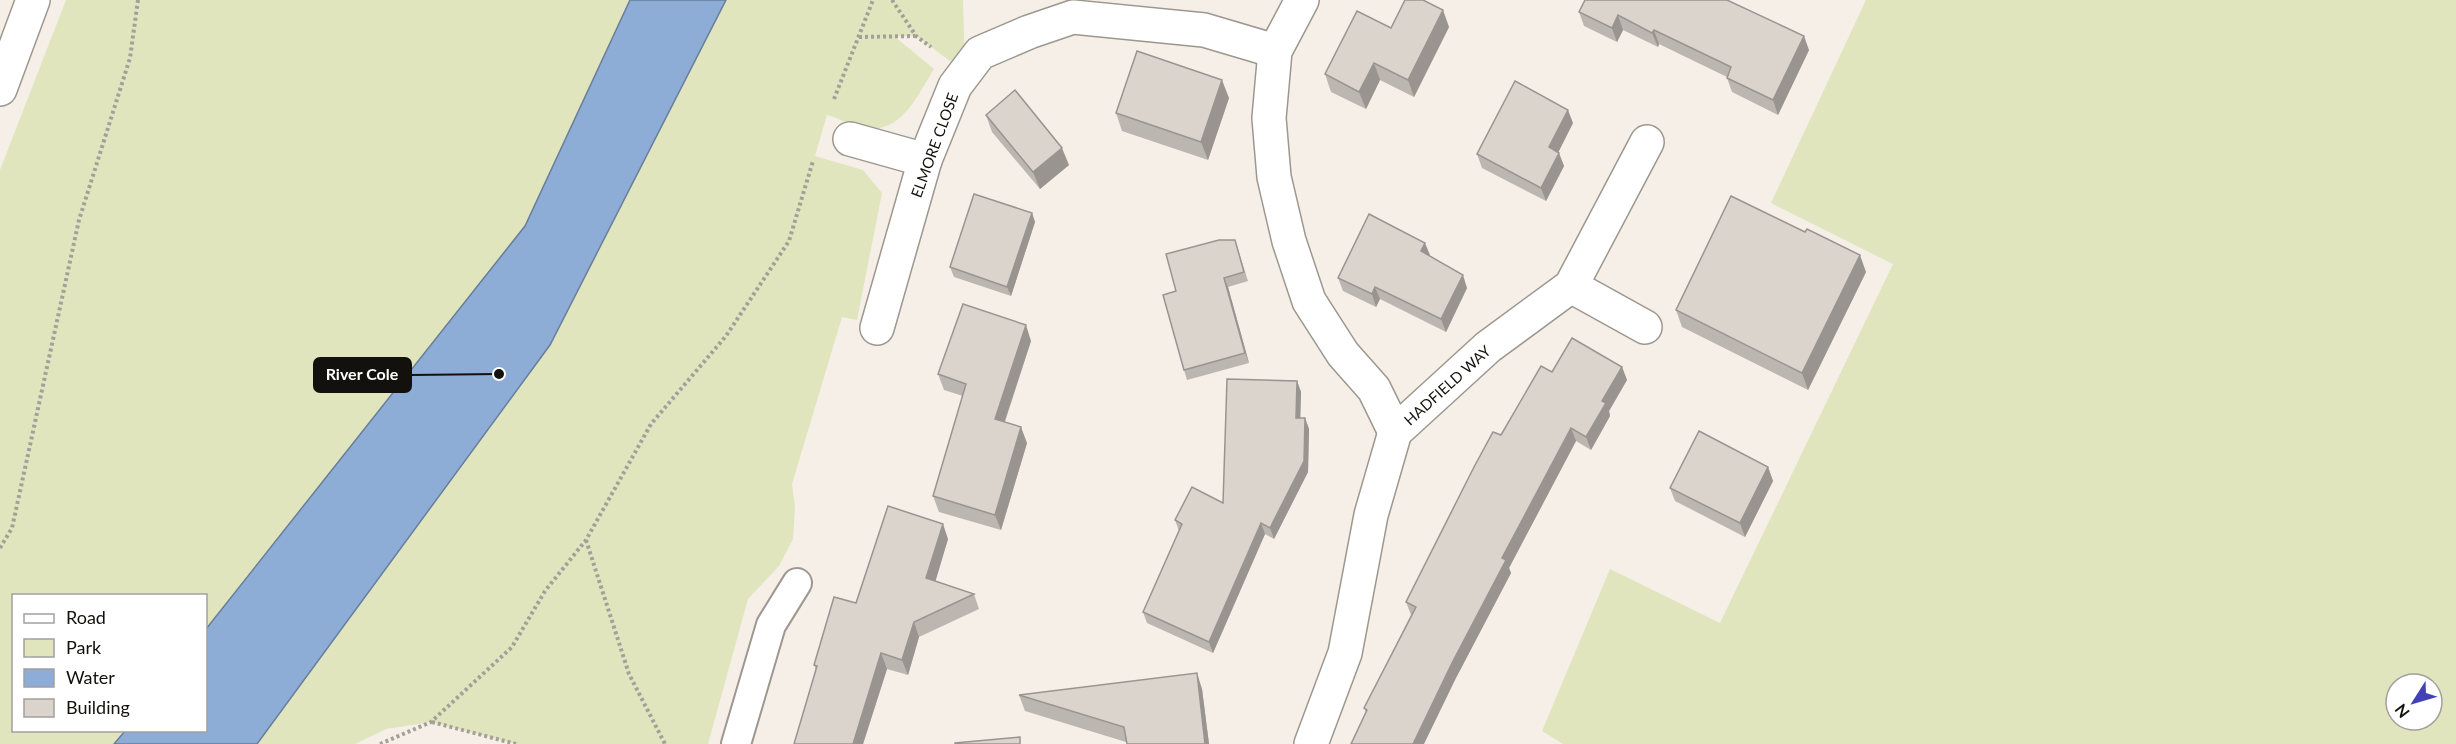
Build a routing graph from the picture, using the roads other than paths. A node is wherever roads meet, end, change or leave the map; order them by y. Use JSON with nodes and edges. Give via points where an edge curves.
{"nodes":[{"id":1,"x":33,"y":0,"type":"edge"},
{"id":2,"x":1302,"y":0,"type":"edge"},
{"id":3,"x":1275,"y":51,"type":"junction"},
{"id":4,"x":1,"y":84,"type":"edge"},
{"id":5,"x":850,"y":139,"type":"dead end"},
{"id":6,"x":1647,"y":142,"type":"dead end"},
{"id":7,"x":925,"y":160,"type":"junction"},
{"id":8,"x":1571,"y":286,"type":"junction"},
{"id":9,"x":1645,"y":327,"type":"dead end"},
{"id":10,"x":877,"y":328,"type":"dead end"},
{"id":11,"x":1395,"y":432,"type":"junction"},
{"id":12,"x":797,"y":583,"type":"dead end"},
{"id":13,"x":736,"y":744,"type":"edge"},
{"id":14,"x":1311,"y":744,"type":"edge"}],
"edges":[{"from":1,"to":4,"type":"street"},
{"from":2,"to":3,"type":"street"},
{"from":3,"to":7,"type":"street","name":"ELMORE CLOSE","via":[[1204,30],[1073,17],[980,53],[955,86]]},
{"from":3,"to":11,"type":"street","via":[[1269,118],[1274,177],[1289,241],[1309,301],[1343,354],[1374,389]]},
{"from":5,"to":7,"type":"street"},
{"from":6,"to":8,"type":"street","name":"HADFIELD WAY"},
{"from":7,"to":10,"type":"street","name":"ELMORE CLOSE"},
{"from":8,"to":9,"type":"street"},
{"from":8,"to":11,"type":"street","name":"HADFIELD WAY","via":[[1488,347]]},
{"from":11,"to":14,"type":"street","name":"HADFIELD WAY","via":[[1371,515],[1345,653]]},
{"from":12,"to":13,"type":"lane","via":[[771,626]]}]}
